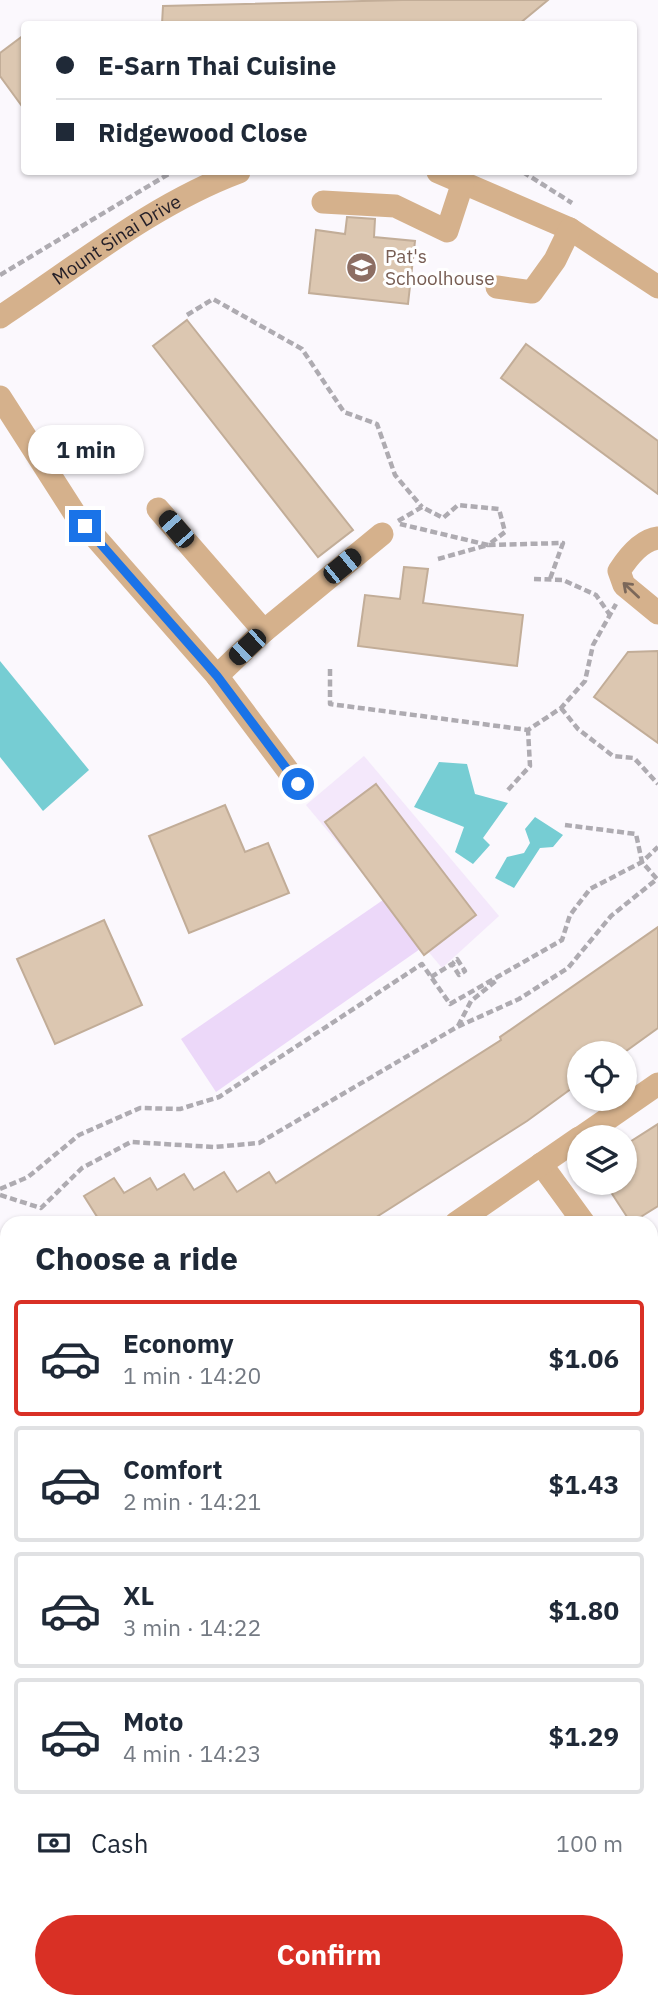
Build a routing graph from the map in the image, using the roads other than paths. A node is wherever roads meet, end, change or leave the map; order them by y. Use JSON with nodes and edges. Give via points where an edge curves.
{"nodes":[{"id":1,"x":231,"y":175,"type":"edge"},
{"id":2,"x":446,"y":175,"type":"edge"},
{"id":3,"x":463,"y":182,"type":"junction"},
{"id":4,"x":323,"y":202,"type":"dead end"},
{"id":5,"x":570,"y":229,"type":"junction"},
{"id":6,"x":497,"y":287,"type":"dead end"},
{"id":7,"x":658,"y":287,"type":"edge"},
{"id":8,"x":0,"y":317,"type":"edge"},
{"id":9,"x":0,"y":397,"type":"edge"},
{"id":10,"x":158,"y":509,"type":"dead end"},
{"id":11,"x":382,"y":534,"type":"dead end"},
{"id":12,"x":658,"y":538,"type":"edge"},
{"id":13,"x":658,"y":612,"type":"edge"},
{"id":14,"x":264,"y":631,"type":"junction"},
{"id":15,"x":217,"y":676,"type":"junction"},
{"id":16,"x":298,"y":784,"type":"dead end"},
{"id":17,"x":658,"y":1084,"type":"edge"},
{"id":18,"x":599,"y":1125,"type":"edge"},
{"id":19,"x":567,"y":1147,"type":"edge"},
{"id":20,"x":541,"y":1164,"type":"junction"},
{"id":21,"x":466,"y":1216,"type":"edge"},
{"id":22,"x":579,"y":1216,"type":"edge"}],
"edges":[{"from":1,"to":8,"type":"street","name":"Mount Sinai Drive","via":[[145,218]]},
{"from":2,"to":3,"type":"street"},
{"from":3,"to":4,"type":"street","via":[[447,231],[396,206]]},
{"from":3,"to":5,"type":"street"},
{"from":5,"to":6,"type":"street","via":[[532,292]]},
{"from":5,"to":7,"type":"street"},
{"from":9,"to":15,"type":"street","via":[[75,514]]},
{"from":10,"to":14,"type":"street"},
{"from":11,"to":14,"type":"street"},
{"from":13,"to":12,"type":"street","one_way":true,"via":[[624,585],[620,571],[649,540]]},
{"from":14,"to":15,"type":"street"},
{"from":15,"to":16,"type":"street"},
{"from":17,"to":18,"type":"street"},
{"from":19,"to":20,"type":"street"},
{"from":20,"to":21,"type":"street"},
{"from":20,"to":22,"type":"street"}]}
